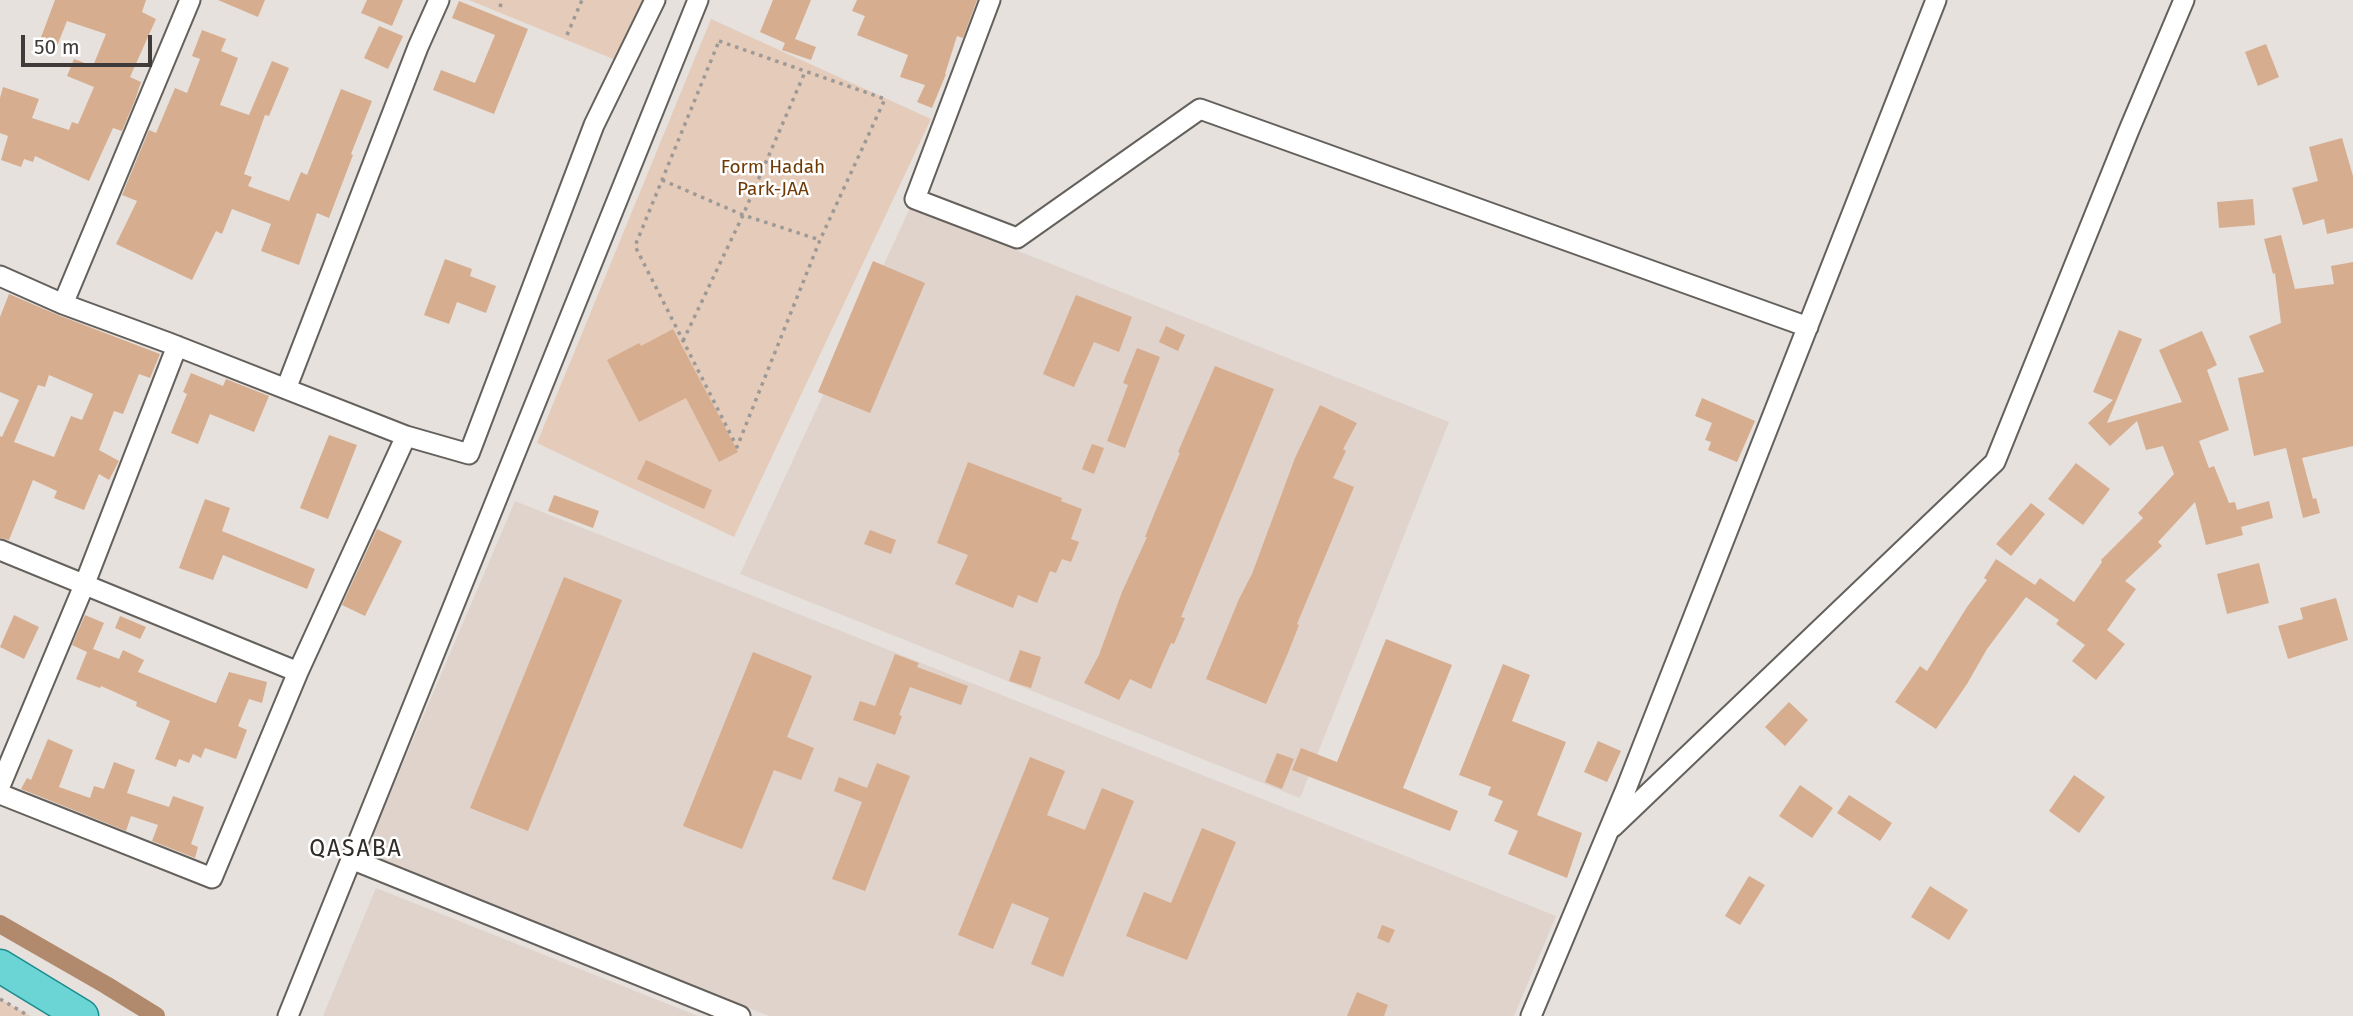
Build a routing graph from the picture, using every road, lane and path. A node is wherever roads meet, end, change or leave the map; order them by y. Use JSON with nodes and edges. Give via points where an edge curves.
{"nodes":[{"id":1,"x":190,"y":0,"type":"edge"},
{"id":2,"x":439,"y":0,"type":"edge"},
{"id":3,"x":502,"y":0,"type":"edge"},
{"id":4,"x":582,"y":0,"type":"edge"},
{"id":5,"x":655,"y":0,"type":"edge"},
{"id":6,"x":698,"y":0,"type":"edge"},
{"id":7,"x":990,"y":0,"type":"edge"},
{"id":8,"x":1936,"y":0,"type":"edge"},
{"id":9,"x":2184,"y":0,"type":"edge"},
{"id":10,"x":500,"y":7,"type":"dead end"},
{"id":11,"x":567,"y":35,"type":"dead end"},
{"id":12,"x":805,"y":71,"type":"junction"},
{"id":13,"x":662,"y":180,"type":"junction"},
{"id":14,"x":743,"y":215,"type":"junction"},
{"id":15,"x":820,"y":240,"type":"junction"},
{"id":16,"x":0,"y":276,"type":"edge"},
{"id":17,"x":63,"y":304,"type":"junction"},
{"id":18,"x":1808,"y":327,"type":"junction"},
{"id":19,"x":683,"y":341,"type":"junction"},
{"id":20,"x":177,"y":346,"type":"junction"},
{"id":21,"x":286,"y":389,"type":"junction"},
{"id":22,"x":406,"y":436,"type":"junction"},
{"id":23,"x":0,"y":550,"type":"edge"},
{"id":24,"x":85,"y":583,"type":"junction"},
{"id":25,"x":298,"y":672,"type":"junction"},
{"id":26,"x":0,"y":786,"type":"edge"},
{"id":27,"x":0,"y":794,"type":"edge"},
{"id":28,"x":1607,"y":833,"type":"junction"},
{"id":29,"x":351,"y":859,"type":"junction"},
{"id":30,"x":0,"y":965,"type":"edge"},
{"id":31,"x":0,"y":999,"type":"edge"},
{"id":32,"x":29,"y":1016,"type":"edge"},
{"id":33,"x":82,"y":1016,"type":"edge"},
{"id":34,"x":288,"y":1016,"type":"edge"},
{"id":35,"x":740,"y":1016,"type":"edge"},
{"id":36,"x":1531,"y":1016,"type":"edge"}],
"edges":[{"from":1,"to":17,"type":"street"},
{"from":2,"to":21,"type":"street"},
{"from":3,"to":10,"type":"path"},
{"from":4,"to":11,"type":"path"},
{"from":5,"to":22,"type":"street","via":[[594,125],[469,454]]},
{"from":6,"to":29,"type":"street"},
{"from":7,"to":18,"type":"street","via":[[915,199],[1017,238],[1200,108]]},
{"from":8,"to":18,"type":"street"},
{"from":9,"to":28,"type":"street","via":[[1995,462]]},
{"from":12,"to":13,"type":"path","via":[[719,41]]},
{"from":12,"to":14,"type":"path"},
{"from":12,"to":15,"type":"path","via":[[885,99]]},
{"from":13,"to":14,"type":"path"},
{"from":13,"to":19,"type":"path","via":[[635,246]]},
{"from":14,"to":15,"type":"path"},
{"from":14,"to":19,"type":"path"},
{"from":15,"to":19,"type":"path","via":[[737,447]]},
{"from":16,"to":17,"type":"street"},
{"from":17,"to":20,"type":"street"},
{"from":18,"to":28,"type":"street"},
{"from":20,"to":21,"type":"street"},
{"from":20,"to":24,"type":"street"},
{"from":21,"to":22,"type":"street"},
{"from":22,"to":25,"type":"street"},
{"from":23,"to":24,"type":"street"},
{"from":24,"to":25,"type":"street"},
{"from":24,"to":26,"type":"street"},
{"from":25,"to":27,"type":"street","via":[[212,877]]},
{"from":28,"to":36,"type":"street"},
{"from":29,"to":34,"type":"street"},
{"from":29,"to":35,"type":"street"},
{"from":30,"to":33,"type":"main road"},
{"from":31,"to":32,"type":"path"}]}
